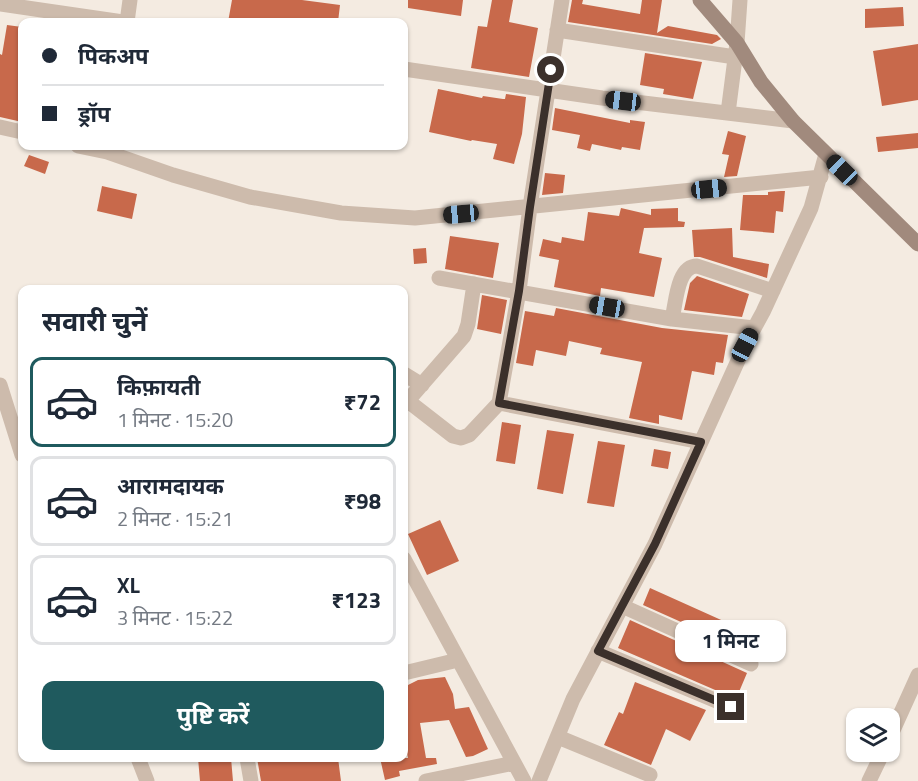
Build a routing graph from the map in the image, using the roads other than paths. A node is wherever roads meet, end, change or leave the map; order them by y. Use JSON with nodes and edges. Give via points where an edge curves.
{"nodes":[{"id":1,"x":130,"y":0,"type":"edge"},
{"id":2,"x":562,"y":0,"type":"edge"},
{"id":3,"x":700,"y":0,"type":"edge"},
{"id":4,"x":740,"y":0,"type":"edge"},
{"id":5,"x":0,"y":4,"type":"edge"},
{"id":6,"x":97,"y":18,"type":"edge"},
{"id":7,"x":126,"y":18,"type":"edge"},
{"id":8,"x":557,"y":30,"type":"junction"},
{"id":9,"x":736,"y":50,"type":"junction"},
{"id":10,"x":408,"y":70,"type":"edge"},
{"id":11,"x":548,"y":90,"type":"junction"},
{"id":12,"x":728,"y":113,"type":"junction"},
{"id":13,"x":793,"y":121,"type":"junction"},
{"id":14,"x":0,"y":127,"type":"edge"},
{"id":15,"x":18,"y":131,"type":"edge"},
{"id":16,"x":110,"y":150,"type":"edge"},
{"id":17,"x":826,"y":154,"type":"junction"},
{"id":18,"x":821,"y":177,"type":"junction"},
{"id":19,"x":530,"y":207,"type":"junction"},
{"id":20,"x":918,"y":244,"type":"edge"},
{"id":21,"x":439,"y":278,"type":"dead end"},
{"id":22,"x":474,"y":284,"type":"junction"},
{"id":23,"x":519,"y":291,"type":"junction"},
{"id":24,"x":773,"y":291,"type":"junction"},
{"id":25,"x":672,"y":319,"type":"junction"},
{"id":26,"x":754,"y":328,"type":"junction"},
{"id":27,"x":408,"y":376,"type":"edge"},
{"id":28,"x":0,"y":385,"type":"edge"},
{"id":29,"x":422,"y":385,"type":"junction"},
{"id":30,"x":408,"y":401,"type":"edge"},
{"id":31,"x":499,"y":403,"type":"junction"},
{"id":32,"x":408,"y":404,"type":"edge"},
{"id":33,"x":18,"y":442,"type":"edge"},
{"id":34,"x":701,"y":442,"type":"junction"},
{"id":35,"x":410,"y":583,"type":"edge"},
{"id":36,"x":622,"y":606,"type":"junction"},
{"id":37,"x":598,"y":651,"type":"junction"},
{"id":38,"x":458,"y":660,"type":"junction"},
{"id":39,"x":751,"y":664,"type":"dead end"},
{"id":40,"x":408,"y":672,"type":"edge"},
{"id":41,"x":918,"y":675,"type":"edge"},
{"id":42,"x":731,"y":707,"type":"dead end"},
{"id":43,"x":900,"y":715,"type":"edge"},
{"id":44,"x":558,"y":737,"type":"junction"},
{"id":45,"x":140,"y":762,"type":"edge"},
{"id":46,"x":248,"y":762,"type":"edge"},
{"id":47,"x":878,"y":762,"type":"edge"},
{"id":48,"x":514,"y":764,"type":"junction"},
{"id":49,"x":650,"y":775,"type":"dead end"},
{"id":50,"x":147,"y":781,"type":"edge"},
{"id":51,"x":251,"y":781,"type":"edge"},
{"id":52,"x":426,"y":781,"type":"edge"},
{"id":53,"x":524,"y":781,"type":"edge"},
{"id":54,"x":539,"y":781,"type":"edge"},
{"id":55,"x":869,"y":781,"type":"edge"}],
"edges":[{"from":1,"to":7,"type":"street"},
{"from":2,"to":8,"type":"street"},
{"from":3,"to":9,"type":"main road"},
{"from":4,"to":9,"type":"street"},
{"from":5,"to":6,"type":"street"},
{"from":8,"to":9,"type":"street"},
{"from":8,"to":11,"type":"street"},
{"from":9,"to":12,"type":"street"},
{"from":9,"to":13,"type":"main road"},
{"from":10,"to":11,"type":"street"},
{"from":11,"to":12,"type":"street"},
{"from":11,"to":19,"type":"street"},
{"from":12,"to":13,"type":"street"},
{"from":13,"to":17,"type":"main road"},
{"from":14,"to":15,"type":"street"},
{"from":16,"to":19,"type":"street","via":[[173,175],[250,197],[341,213],[415,218]]},
{"from":17,"to":18,"type":"street"},
{"from":17,"to":20,"type":"main road"},
{"from":18,"to":19,"type":"street"},
{"from":18,"to":24,"type":"street"},
{"from":19,"to":23,"type":"street"},
{"from":21,"to":22,"type":"street"},
{"from":22,"to":23,"type":"street"},
{"from":22,"to":29,"type":"street","via":[[464,336]]},
{"from":23,"to":25,"type":"street"},
{"from":23,"to":31,"type":"street"},
{"from":24,"to":25,"type":"street","via":[[691,266],[682,277]]},
{"from":24,"to":26,"type":"street"},
{"from":25,"to":26,"type":"street"},
{"from":26,"to":34,"type":"street"},
{"from":27,"to":29,"type":"street"},
{"from":28,"to":33,"type":"street"},
{"from":29,"to":30,"type":"street"},
{"from":31,"to":32,"type":"street","via":[[469,435],[461,438]]},
{"from":31,"to":34,"type":"street"},
{"from":34,"to":36,"type":"street"},
{"from":35,"to":38,"type":"street"},
{"from":36,"to":37,"type":"street"},
{"from":36,"to":39,"type":"street"},
{"from":37,"to":42,"type":"street"},
{"from":37,"to":44,"type":"street"},
{"from":38,"to":40,"type":"street"},
{"from":38,"to":48,"type":"street"},
{"from":41,"to":43,"type":"street"},
{"from":44,"to":49,"type":"street"},
{"from":44,"to":54,"type":"street"},
{"from":45,"to":50,"type":"street"},
{"from":46,"to":51,"type":"street"},
{"from":47,"to":55,"type":"street"},
{"from":48,"to":52,"type":"street"},
{"from":48,"to":53,"type":"street"}]}
